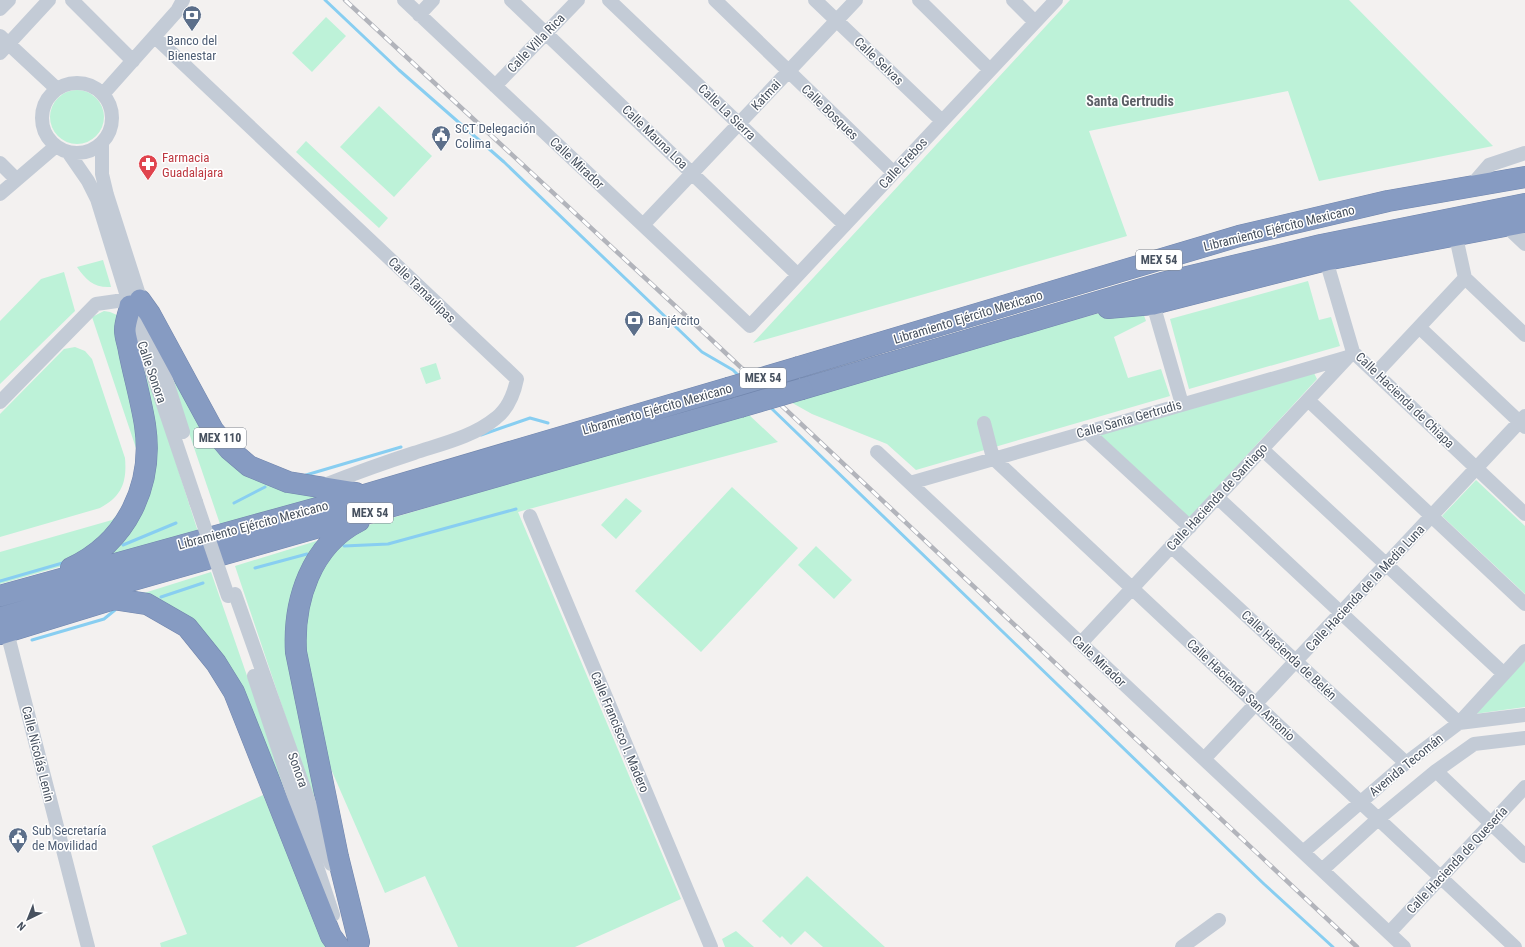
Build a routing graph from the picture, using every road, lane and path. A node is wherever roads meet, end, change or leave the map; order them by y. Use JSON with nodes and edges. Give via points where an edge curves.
{"nodes":[{"id":1,"x":9,"y":0,"type":"edge"},
{"id":2,"x":49,"y":0,"type":"edge"},
{"id":3,"x":72,"y":0,"type":"edge"},
{"id":4,"x":182,"y":0,"type":"edge"},
{"id":5,"x":404,"y":0,"type":"edge"},
{"id":6,"x":433,"y":0,"type":"edge"},
{"id":7,"x":511,"y":0,"type":"edge"},
{"id":8,"x":578,"y":0,"type":"edge"},
{"id":9,"x":609,"y":0,"type":"edge"},
{"id":10,"x":715,"y":0,"type":"edge"},
{"id":11,"x":815,"y":0,"type":"edge"},
{"id":12,"x":856,"y":0,"type":"edge"},
{"id":13,"x":919,"y":0,"type":"edge"},
{"id":14,"x":1013,"y":0,"type":"edge"},
{"id":15,"x":1056,"y":0,"type":"edge"},
{"id":16,"x":0,"y":9,"type":"edge"},
{"id":17,"x":420,"y":15,"type":"junction"},
{"id":18,"x":836,"y":20,"type":"junction"},
{"id":19,"x":1035,"y":22,"type":"junction"},
{"id":20,"x":546,"y":33,"type":"junction"},
{"id":21,"x":155,"y":36,"type":"junction"},
{"id":22,"x":3,"y":44,"type":"edge"},
{"id":23,"x":133,"y":61,"type":"junction"},
{"id":24,"x":990,"y":70,"type":"junction"},
{"id":25,"x":788,"y":72,"type":"junction"},
{"id":26,"x":495,"y":86,"type":"junction"},
{"id":27,"x":57,"y":89,"type":"junction"},
{"id":28,"x":103,"y":94,"type":"junction"},
{"id":29,"x":942,"y":121,"type":"junction"},
{"id":30,"x":739,"y":124,"type":"junction"},
{"id":31,"x":102,"y":144,"type":"junction"},
{"id":32,"x":62,"y":149,"type":"junction"},
{"id":33,"x":1525,"y":153,"type":"edge"},
{"id":34,"x":0,"y":163,"type":"edge"},
{"id":35,"x":692,"y":173,"type":"junction"},
{"id":36,"x":894,"y":173,"type":"junction"},
{"id":37,"x":1525,"y":177,"type":"edge"},
{"id":38,"x":16,"y":179,"type":"junction"},
{"id":39,"x":1470,"y":187,"type":"junction"},
{"id":40,"x":0,"y":194,"type":"edge"},
{"id":41,"x":1525,"y":204,"type":"edge"},
{"id":42,"x":845,"y":224,"type":"junction"},
{"id":43,"x":1515,"y":224,"type":"edge"},
{"id":44,"x":643,"y":225,"type":"junction"},
{"id":45,"x":1454,"y":226,"type":"junction"},
{"id":46,"x":1525,"y":244,"type":"edge"},
{"id":47,"x":1326,"y":260,"type":"junction"},
{"id":48,"x":798,"y":275,"type":"junction"},
{"id":49,"x":1465,"y":278,"type":"junction"},
{"id":50,"x":134,"y":300,"type":"junction"},
{"id":51,"x":1153,"y":304,"type":"junction"},
{"id":52,"x":1068,"y":310,"type":"junction"},
{"id":53,"x":750,"y":326,"type":"joint"},
{"id":54,"x":1419,"y":327,"type":"junction"},
{"id":55,"x":1525,"y":335,"type":"edge"},
{"id":56,"x":1351,"y":354,"type":"junction"},
{"id":57,"x":1376,"y":373,"type":"junction"},
{"id":58,"x":1308,"y":400,"type":"junction"},
{"id":59,"x":0,"y":402,"type":"edge"},
{"id":60,"x":1182,"y":404,"type":"junction"},
{"id":61,"x":1523,"y":422,"type":"edge"},
{"id":62,"x":984,"y":423,"type":"dead end"},
{"id":63,"x":1086,"y":431,"type":"junction"},
{"id":64,"x":1262,"y":449,"type":"junction"},
{"id":65,"x":877,"y":452,"type":"dead end"},
{"id":66,"x":993,"y":458,"type":"junction"},
{"id":67,"x":1476,"y":468,"type":"junction"},
{"id":68,"x":910,"y":483,"type":"junction"},
{"id":69,"x":318,"y":488,"type":"junction"},
{"id":70,"x":364,"y":495,"type":"junction"},
{"id":71,"x":1217,"y":497,"type":"junction"},
{"id":72,"x":382,"y":509,"type":"junction"},
{"id":73,"x":1525,"y":514,"type":"edge"},
{"id":74,"x":530,"y":516,"type":"dead end"},
{"id":75,"x":1432,"y":516,"type":"junction"},
{"id":76,"x":1190,"y":527,"type":"junction"},
{"id":77,"x":1171,"y":546,"type":"junction"},
{"id":78,"x":1387,"y":564,"type":"junction"},
{"id":79,"x":188,"y":565,"type":"junction"},
{"id":80,"x":38,"y":584,"type":"junction"},
{"id":81,"x":1132,"y":588,"type":"junction"},
{"id":82,"x":232,"y":595,"type":"joint"},
{"id":83,"x":0,"y":596,"type":"edge"},
{"id":84,"x":114,"y":599,"type":"junction"},
{"id":85,"x":1525,"y":604,"type":"edge"},
{"id":86,"x":1341,"y":613,"type":"junction"},
{"id":87,"x":2,"y":628,"type":"edge"},
{"id":88,"x":1081,"y":643,"type":"junction"},
{"id":89,"x":1525,"y":651,"type":"edge"},
{"id":90,"x":1296,"y":661,"type":"junction"},
{"id":91,"x":1504,"y":674,"type":"junction"},
{"id":92,"x":1256,"y":704,"type":"junction"},
{"id":93,"x":1525,"y":715,"type":"edge"},
{"id":94,"x":1459,"y":723,"type":"junction"},
{"id":95,"x":1525,"y":738,"type":"edge"},
{"id":96,"x":1204,"y":759,"type":"junction"},
{"id":97,"x":1406,"y":763,"type":"junction"},
{"id":98,"x":1436,"y":771,"type":"junction"},
{"id":99,"x":1525,"y":787,"type":"edge"},
{"id":100,"x":1360,"y":802,"type":"junction"},
{"id":101,"x":1378,"y":819,"type":"junction"},
{"id":102,"x":1491,"y":824,"type":"junction"},
{"id":103,"x":1303,"y":852,"type":"junction"},
{"id":104,"x":1525,"y":856,"type":"edge"},
{"id":105,"x":1322,"y":870,"type":"junction"},
{"id":106,"x":1441,"y":878,"type":"junction"},
{"id":107,"x":1219,"y":920,"type":"dead end"},
{"id":108,"x":1389,"y":933,"type":"junction"},
{"id":109,"x":355,"y":945,"type":"edge"},
{"id":110,"x":88,"y":947,"type":"edge"},
{"id":111,"x":339,"y":947,"type":"edge"},
{"id":112,"x":711,"y":947,"type":"edge"},
{"id":113,"x":1182,"y":947,"type":"edge"},
{"id":114,"x":1404,"y":947,"type":"edge"},
{"id":115,"x":1515,"y":947,"type":"edge"}],
"edges":[{"from":1,"to":16,"type":"street"},
{"from":2,"to":22,"type":"street"},
{"from":3,"to":23,"type":"street"},
{"from":4,"to":21,"type":"street","via":[[177,12]]},
{"from":5,"to":17,"type":"street","name":"Calle Mirador"},
{"from":6,"to":17,"type":"street"},
{"from":7,"to":20,"type":"street","name":"Calle Mauna Loa"},
{"from":8,"to":20,"type":"street","name":"Calle Villa Rica"},
{"from":9,"to":30,"type":"street","name":"Calle La Sierra"},
{"from":10,"to":25,"type":"street","name":"Calle Bosques"},
{"from":11,"to":18,"type":"street","name":"Calle Selvas"},
{"from":12,"to":18,"type":"street","name":"Katmai"},
{"from":13,"to":24,"type":"street"},
{"from":14,"to":19,"type":"street"},
{"from":15,"to":19,"type":"street","name":"Calle Erebos"},
{"from":17,"to":26,"type":"street","name":"Calle Mirador"},
{"from":18,"to":25,"type":"street","name":"Katmai"},
{"from":18,"to":29,"type":"street","name":"Calle Selvas"},
{"from":19,"to":24,"type":"street","name":"Calle Erebos"},
{"from":20,"to":26,"type":"street","name":"Calle Villa Rica"},
{"from":20,"to":35,"type":"street","name":"Calle Mauna Loa"},
{"from":21,"to":23,"type":"street"},
{"from":21,"to":69,"type":"street","name":"Calle Tamaulipas","via":[[517,379],[506,408],[496,419],[463,436]]},
{"from":22,"to":27,"type":"street"},
{"from":23,"to":28,"type":"street"},
{"from":24,"to":29,"type":"street","name":"Calle Erebos"},
{"from":25,"to":30,"type":"street","name":"Katmai"},
{"from":25,"to":36,"type":"street","name":"Calle Bosques"},
{"from":26,"to":44,"type":"street","name":"Calle Mirador"},
{"from":27,"to":28,"type":"street","via":[[66,84],[81,83],[96,87]]},
{"from":27,"to":32,"type":"street","name":"Calle Sonora","via":[[49,96],[42,117],[43,128],[48,138]]},
{"from":28,"to":31,"type":"street","via":[[110,103],[113,125]]},
{"from":29,"to":36,"type":"street","name":"Calle Erebos"},
{"from":30,"to":35,"type":"street","name":"Katmai"},
{"from":30,"to":42,"type":"street","name":"Calle La Sierra"},
{"from":31,"to":32,"type":"street","via":[[92,151],[80,154]]},
{"from":31,"to":50,"type":"street","name":"Calle Sonora","via":[[102,174],[106,195]]},
{"from":32,"to":38,"type":"street"},
{"from":32,"to":50,"type":"street","name":"Calle Sonora","via":[[88,181],[97,199]]},
{"from":33,"to":39,"type":"street","via":[[1489,165]]},
{"from":34,"to":38,"type":"street"},
{"from":35,"to":44,"type":"street","name":"Katmai"},
{"from":35,"to":48,"type":"street","name":"Calle Mauna Loa"},
{"from":36,"to":42,"type":"street","name":"Calle Erebos"},
{"from":37,"to":39,"type":"highway","name":"Libramiento Ejército Mexicano","number":"MEX 54"},
{"from":38,"to":40,"type":"street"},
{"from":39,"to":70,"type":"highway","name":"Libramiento Ejército Mexicano","number":"MEX 54","bridge":true,"via":[[1388,201],[1239,236]]},
{"from":41,"to":45,"type":"highway","name":"Libramiento Ejército Mexicano","number":"MEX 54"},
{"from":42,"to":48,"type":"street","name":"Calle Erebos"},
{"from":43,"to":45,"type":"highway"},
{"from":43,"to":46,"type":"street"},
{"from":44,"to":53,"type":"street","name":"Calle Mirador"},
{"from":45,"to":47,"type":"highway"},
{"from":45,"to":49,"type":"street"},
{"from":45,"to":52,"type":"highway","name":"Libramiento Ejército Mexicano","number":"MEX 54","via":[[1322,245],[1169,281]]},
{"from":47,"to":51,"type":"highway"},
{"from":47,"to":56,"type":"street","name":"Calle Hacienda de Chiapa"},
{"from":48,"to":53,"type":"street","name":"Calle Erebos"},
{"from":49,"to":54,"type":"street"},
{"from":49,"to":55,"type":"street"},
{"from":50,"to":59,"type":"street","via":[[96,304]]},
{"from":50,"to":69,"type":"highway","number":"MEX 110","via":[[150,314],[213,430],[228,449],[250,466],[288,482]]},
{"from":50,"to":80,"type":"highway","via":[[125,329],[147,443],[147,464],[137,502],[130,517],[98,552]]},
{"from":50,"to":82,"type":"street","name":"Calle Sonora"},
{"from":51,"to":52,"type":"highway"},
{"from":51,"to":60,"type":"street"},
{"from":52,"to":72,"type":"highway","name":"Libramiento Ejército Mexicano","number":"MEX 54","bridge":true},
{"from":54,"to":57,"type":"street"},
{"from":54,"to":61,"type":"street"},
{"from":56,"to":57,"type":"street","name":"Calle Hacienda de Chiapa"},
{"from":56,"to":58,"type":"street","name":"Calle Hacienda de Santiago"},
{"from":56,"to":60,"type":"street","name":"Calle Santa Gertrudis"},
{"from":57,"to":67,"type":"street","name":"Calle Hacienda de Chiapa"},
{"from":58,"to":64,"type":"street","name":"Calle Hacienda de Santiago"},
{"from":58,"to":75,"type":"street"},
{"from":60,"to":63,"type":"street","name":"Calle Santa Gertrudis"},
{"from":61,"to":67,"type":"street","name":"Calle Hacienda de la Media Luna"},
{"from":62,"to":66,"type":"street"},
{"from":63,"to":66,"type":"street","name":"Calle Santa Gertrudis"},
{"from":63,"to":76,"type":"street"},
{"from":64,"to":71,"type":"street","name":"Calle Hacienda de Santiago"},
{"from":64,"to":78,"type":"street"},
{"from":65,"to":68,"type":"street","name":"Calle Mirador"},
{"from":66,"to":68,"type":"street","name":"Calle Santa Gertrudis"},
{"from":66,"to":81,"type":"street","name":"Calle Hacienda San Antonio"},
{"from":67,"to":73,"type":"street","name":"Calle Hacienda de Chiapa"},
{"from":67,"to":75,"type":"street","name":"Calle Hacienda de la Media Luna"},
{"from":68,"to":88,"type":"street","name":"Calle Mirador"},
{"from":69,"to":70,"type":"highway","number":"MEX 110"},
{"from":70,"to":80,"type":"highway","name":"Libramiento Ejército Mexicano","number":"MEX 54"},
{"from":71,"to":76,"type":"street","name":"Calle Hacienda de Santiago"},
{"from":71,"to":86,"type":"street"},
{"from":72,"to":79,"type":"highway","name":"Libramiento Ejército Mexicano","number":"MEX 54"},
{"from":72,"to":109,"type":"highway","via":[[348,526],[326,547],[301,592],[294,630],[296,652]]},
{"from":74,"to":112,"type":"street","name":"Calle Francisco I. Madero"},
{"from":75,"to":78,"type":"street","name":"Calle Hacienda de la Media Luna"},
{"from":75,"to":85,"type":"street"},
{"from":76,"to":77,"type":"street","name":"Calle Hacienda de Santiago"},
{"from":77,"to":81,"type":"street","name":"Calle Hacienda de Santiago"},
{"from":77,"to":90,"type":"street","name":"Calle Hacienda de Belén"},
{"from":78,"to":86,"type":"street","name":"Calle Hacienda de la Media Luna"},
{"from":78,"to":91,"type":"street"},
{"from":79,"to":84,"type":"highway"},
{"from":79,"to":87,"type":"highway","name":"Libramiento Ejército Mexicano","number":"MEX 54"},
{"from":80,"to":83,"type":"highway","name":"Libramiento Ejército Mexicano","number":"MEX 54"},
{"from":81,"to":88,"type":"street","name":"Calle Hacienda de Santiago"},
{"from":81,"to":92,"type":"street","name":"Calle Hacienda San Antonio"},
{"from":82,"to":109,"type":"street","name":"Sonora"},
{"from":84,"to":87,"type":"highway"},
{"from":84,"to":111,"type":"highway","via":[[147,604],[187,627],[216,663],[234,692],[331,936]]},
{"from":86,"to":90,"type":"street","name":"Calle Hacienda de la Media Luna"},
{"from":86,"to":94,"type":"street"},
{"from":87,"to":110,"type":"street","name":"Calle Nicolás Lenin"},
{"from":88,"to":96,"type":"street","name":"Calle Mirador"},
{"from":89,"to":91,"type":"street","name":"Avenida Tecomán"},
{"from":90,"to":92,"type":"street","name":"Calle Hacienda de la Media Luna"},
{"from":90,"to":97,"type":"street","name":"Calle Hacienda de Belén"},
{"from":91,"to":94,"type":"street","name":"Avenida Tecomán"},
{"from":92,"to":96,"type":"street","name":"Calle Hacienda de la Media Luna"},
{"from":92,"to":100,"type":"street","name":"Calle Hacienda San Antonio"},
{"from":93,"to":94,"type":"street"},
{"from":94,"to":97,"type":"street","name":"Avenida Tecomán"},
{"from":95,"to":98,"type":"street","name":"Avenida Tecomán","via":[[1474,744]]},
{"from":96,"to":103,"type":"street","name":"Calle Mirador"},
{"from":97,"to":100,"type":"street","name":"Avenida Tecomán"},
{"from":98,"to":101,"type":"street","name":"Avenida Tecomán"},
{"from":98,"to":102,"type":"street"},
{"from":99,"to":102,"type":"street","name":"Calle Hacienda de Quesería"},
{"from":100,"to":101,"type":"street","name":"Calle Hacienda San Antonio"},
{"from":100,"to":103,"type":"street","name":"Avenida Tecomán"},
{"from":101,"to":105,"type":"street","name":"Avenida Tecomán"},
{"from":101,"to":106,"type":"street","name":"Calle Hacienda San Antonio"},
{"from":102,"to":104,"type":"street"},
{"from":102,"to":106,"type":"street","name":"Calle Hacienda de Quesería"},
{"from":103,"to":105,"type":"street","name":"Calle Mirador"},
{"from":105,"to":108,"type":"street","name":"Calle Mirador"},
{"from":106,"to":108,"type":"street","name":"Calle Hacienda de Quesería"},
{"from":106,"to":115,"type":"street","name":"Calle Hacienda San Antonio"},
{"from":107,"to":113,"type":"street"},
{"from":108,"to":114,"type":"street","name":"Calle Mirador"}]}
